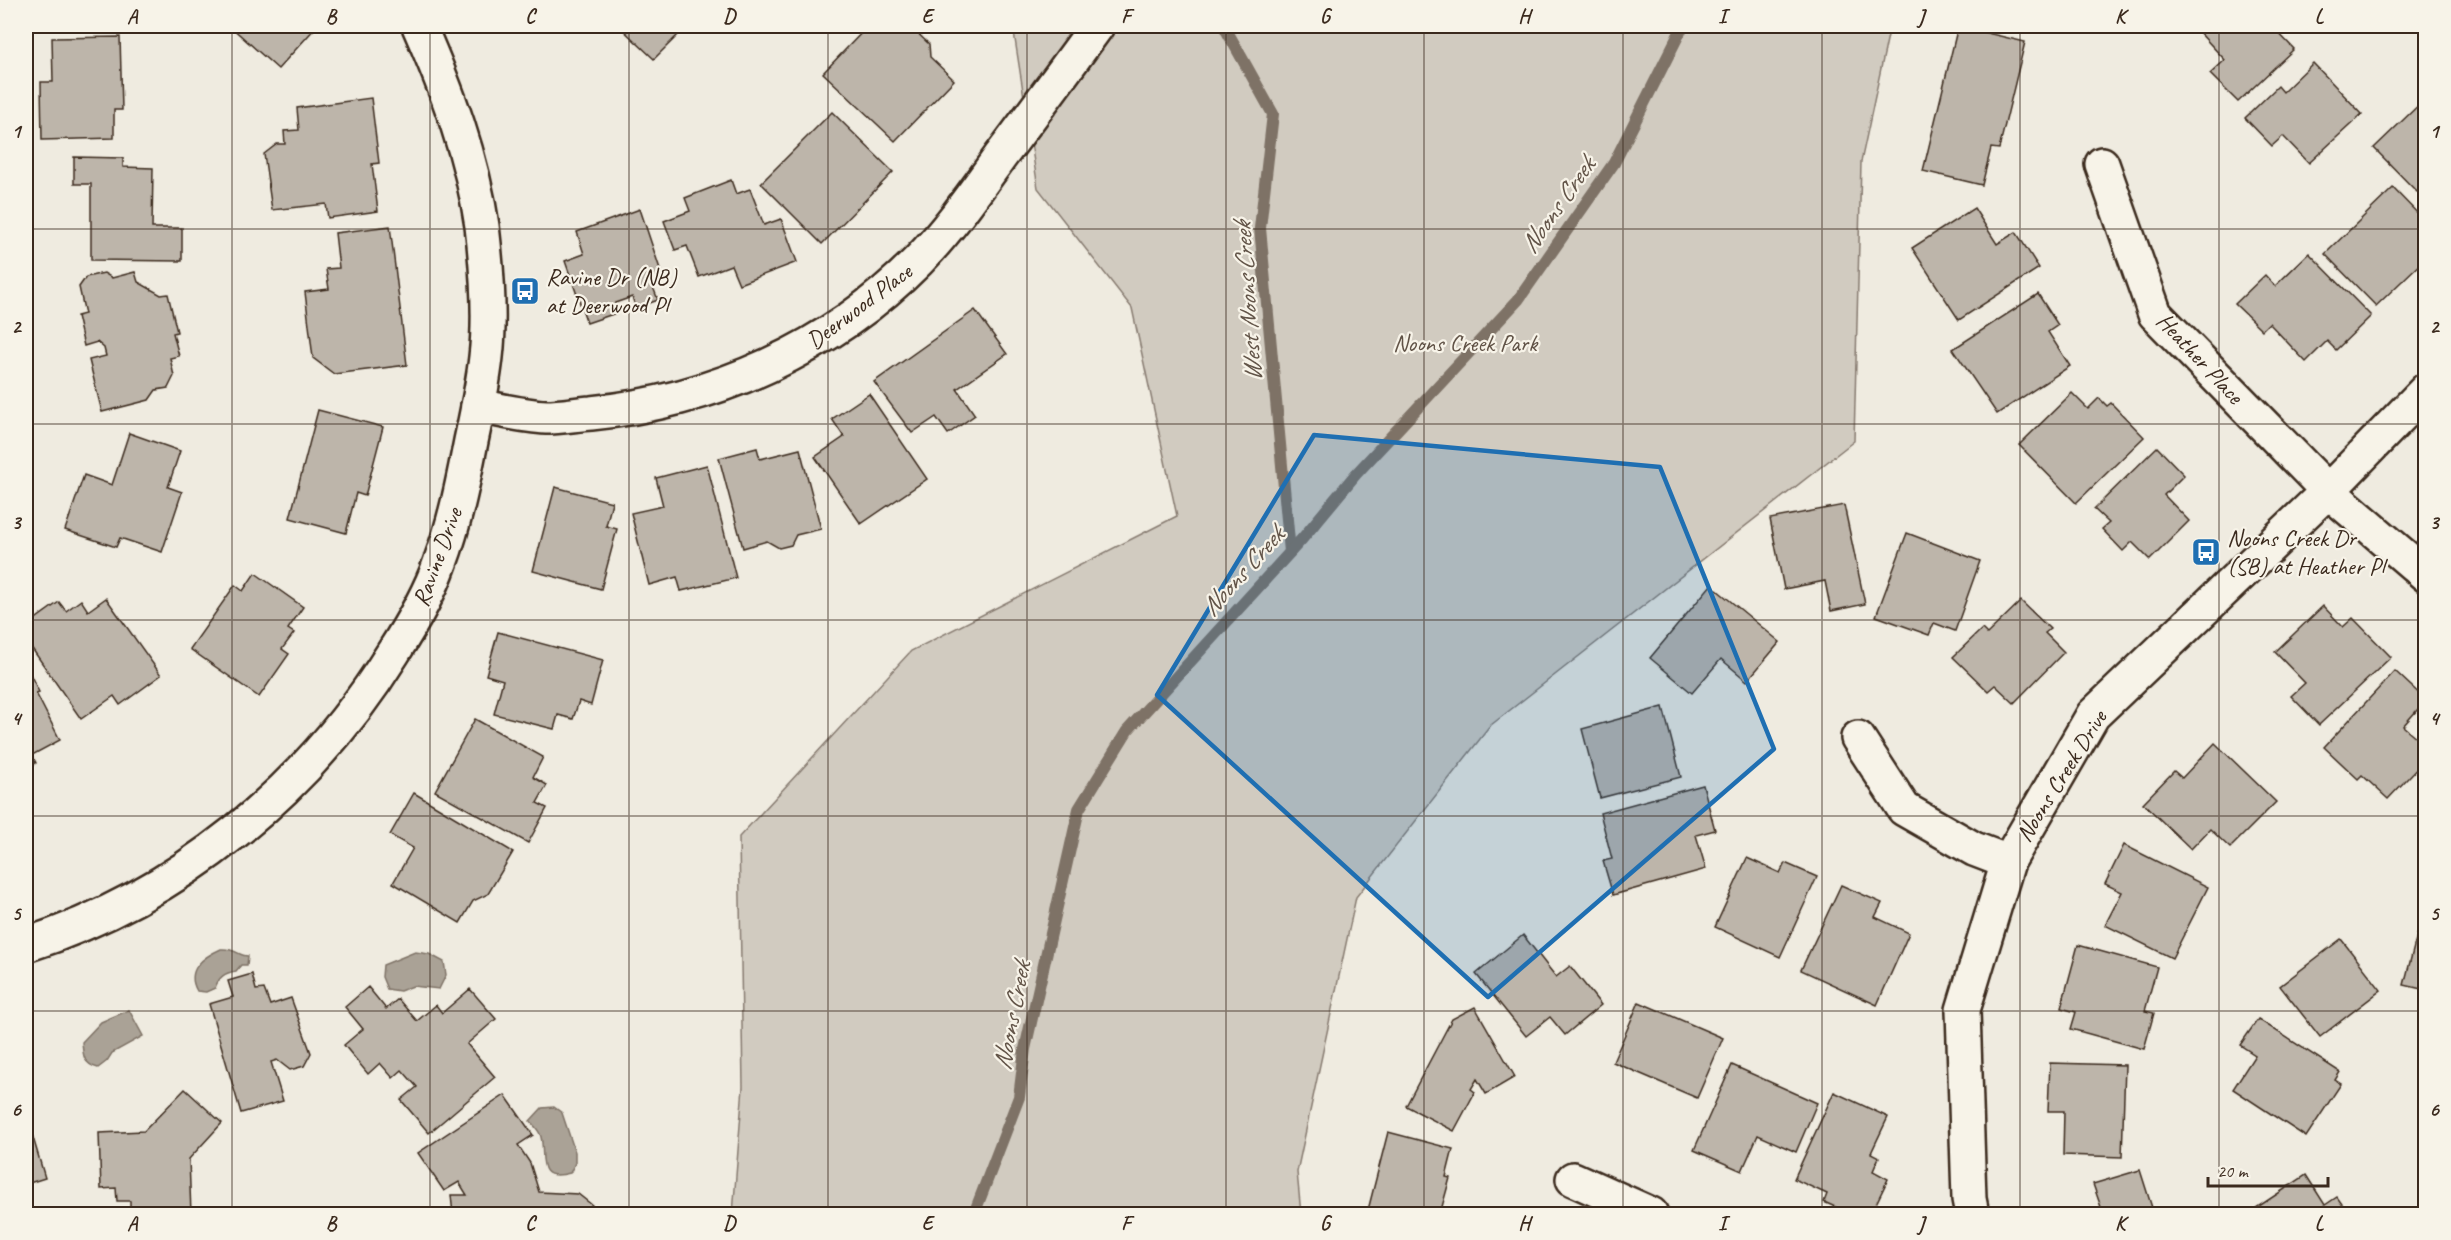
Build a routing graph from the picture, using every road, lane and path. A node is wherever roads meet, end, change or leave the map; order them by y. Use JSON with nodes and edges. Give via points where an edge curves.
{"nodes":[{"id":1,"x":419,"y":26,"type":"edge"},
{"id":2,"x":1097,"y":26,"type":"edge"},
{"id":3,"x":2102,"y":164,"type":"dead end"},
{"id":4,"x":2426,"y":390,"type":"edge"},
{"id":5,"x":478,"y":406,"type":"junction"},
{"id":6,"x":2328,"y":491,"type":"junction"},
{"id":7,"x":2426,"y":575,"type":"edge"},
{"id":8,"x":1858,"y":738,"type":"dead end"},
{"id":9,"x":2007,"y":862,"type":"junction"},
{"id":10,"x":26,"y":945,"type":"edge"},
{"id":11,"x":1572,"y":1179,"type":"dead end"},
{"id":12,"x":1651,"y":1215,"type":"edge"},
{"id":13,"x":1972,"y":1215,"type":"edge"}],
"edges":[{"from":1,"to":5,"type":"street","name":"Ravine Drive","via":[[445,86],[463,142],[482,228],[487,354]]},
{"from":2,"to":5,"type":"street","name":"Deerwood Place","via":[[949,227],[917,262],[843,324],[804,349],[695,393],[624,410],[545,417]]},
{"from":3,"to":6,"type":"street","name":"Heather Place","via":[[2155,314]]},
{"from":4,"to":6,"type":"street","name":"Noons Creek Drive"},
{"from":5,"to":10,"type":"street","name":"Ravine Drive","via":[[462,487],[440,563],[414,619],[376,681],[328,743],[258,815],[200,860],[151,889]]},
{"from":6,"to":7,"type":"street","name":"Heather Place"},
{"from":6,"to":9,"type":"street","name":"Noons Creek Drive","via":[[2093,715]]},
{"from":8,"to":9,"type":"street","via":[[1904,809],[1974,849]]},
{"from":9,"to":13,"type":"street","name":"Noons Creek Drive","via":[[1963,1010]]},
{"from":11,"to":12,"type":"street"}]}
